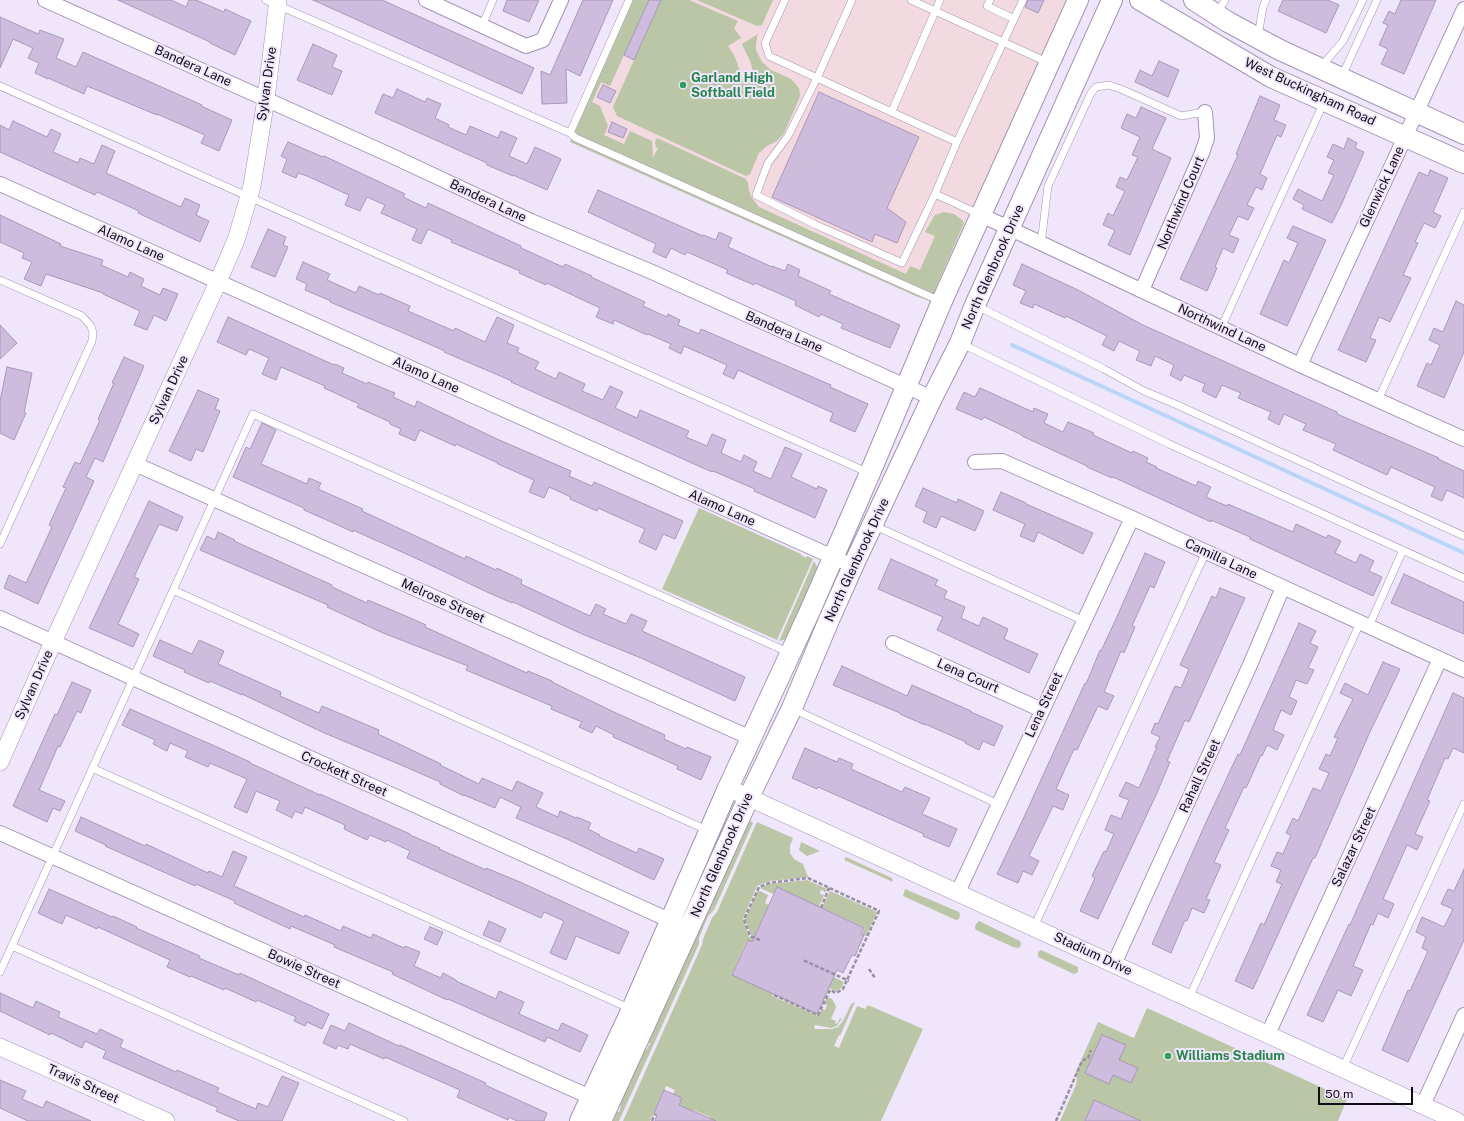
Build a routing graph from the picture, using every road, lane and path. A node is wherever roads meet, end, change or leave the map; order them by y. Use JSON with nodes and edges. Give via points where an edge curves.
{"nodes":[{"id":1,"x":45,"y":0,"type":"edge"},
{"id":2,"x":426,"y":0,"type":"edge"},
{"id":3,"x":494,"y":0,"type":"edge"},
{"id":4,"x":561,"y":0,"type":"edge"},
{"id":5,"x":629,"y":0,"type":"edge"},
{"id":6,"x":785,"y":0,"type":"edge"},
{"id":7,"x":852,"y":0,"type":"edge"},
{"id":8,"x":911,"y":0,"type":"edge"},
{"id":9,"x":940,"y":0,"type":"edge"},
{"id":10,"x":990,"y":0,"type":"edge"},
{"id":11,"x":1024,"y":0,"type":"edge"},
{"id":12,"x":1078,"y":0,"type":"edge"},
{"id":13,"x":1112,"y":0,"type":"edge"},
{"id":14,"x":1140,"y":0,"type":"edge"},
{"id":15,"x":1194,"y":0,"type":"edge"},
{"id":16,"x":1266,"y":0,"type":"edge"},
{"id":17,"x":1362,"y":0,"type":"edge"},
{"id":18,"x":1377,"y":0,"type":"edge"},
{"id":19,"x":274,"y":2,"type":"edge"},
{"id":20,"x":1221,"y":7,"type":"edge"},
{"id":21,"x":1464,"y":9,"type":"edge"},
{"id":22,"x":935,"y":11,"type":"junction"},
{"id":23,"x":1014,"y":20,"type":"junction"},
{"id":24,"x":482,"y":26,"type":"junction"},
{"id":25,"x":1257,"y":38,"type":"junction"},
{"id":26,"x":1004,"y":42,"type":"junction"},
{"id":27,"x":1050,"y":63,"type":"junction"},
{"id":28,"x":1319,"y":68,"type":"junction"},
{"id":29,"x":817,"y":78,"type":"junction"},
{"id":30,"x":1342,"y":78,"type":"junction"},
{"id":31,"x":0,"y":86,"type":"edge"},
{"id":32,"x":266,"y":99,"type":"junction"},
{"id":33,"x":1325,"y":101,"type":"junction"},
{"id":34,"x":892,"y":111,"type":"junction"},
{"id":35,"x":1205,"y":112,"type":"joint"},
{"id":36,"x":1417,"y":112,"type":"junction"},
{"id":37,"x":570,"y":133,"type":"junction"},
{"id":38,"x":1464,"y":134,"type":"edge"},
{"id":39,"x":1405,"y":137,"type":"junction"},
{"id":40,"x":957,"y":142,"type":"junction"},
{"id":41,"x":1464,"y":163,"type":"edge"},
{"id":42,"x":0,"y":184,"type":"edge"},
{"id":43,"x":935,"y":194,"type":"junction"},
{"id":44,"x":248,"y":197,"type":"junction"},
{"id":45,"x":1464,"y":212,"type":"edge"},
{"id":46,"x":981,"y":215,"type":"junction"},
{"id":47,"x":1010,"y":229,"type":"junction"},
{"id":48,"x":1041,"y":244,"type":"junction"},
{"id":49,"x":0,"y":280,"type":"edge"},
{"id":50,"x":218,"y":282,"type":"junction"},
{"id":51,"x":1142,"y":290,"type":"junction"},
{"id":52,"x":942,"y":302,"type":"junction"},
{"id":53,"x":975,"y":306,"type":"junction"},
{"id":54,"x":1221,"y":328,"type":"junction"},
{"id":55,"x":960,"y":343,"type":"junction"},
{"id":56,"x":1300,"y":365,"type":"junction"},
{"id":57,"x":906,"y":386,"type":"junction"},
{"id":58,"x":932,"y":398,"type":"junction"},
{"id":59,"x":1378,"y":400,"type":"junction"},
{"id":60,"x":1463,"y":435,"type":"edge"},
{"id":61,"x":975,"y":462,"type":"dead end"},
{"id":62,"x":135,"y":464,"type":"junction"},
{"id":63,"x":870,"y":473,"type":"junction"},
{"id":64,"x":214,"y":500,"type":"junction"},
{"id":65,"x":1132,"y":518,"type":"junction"},
{"id":66,"x":873,"y":525,"type":"junction"},
{"id":67,"x":1464,"y":536,"type":"edge"},
{"id":68,"x":0,"y":544,"type":"edge"},
{"id":69,"x":1403,"y":550,"type":"junction"},
{"id":70,"x":1206,"y":552,"type":"junction"},
{"id":71,"x":833,"y":557,"type":"junction"},
{"id":72,"x":853,"y":566,"type":"junction"},
{"id":73,"x":1464,"y":578,"type":"edge"},
{"id":74,"x":1284,"y":587,"type":"junction"},
{"id":75,"x":173,"y":590,"type":"junction"},
{"id":76,"x":0,"y":618,"type":"edge"},
{"id":77,"x":1084,"y":621,"type":"junction"},
{"id":78,"x":1364,"y":625,"type":"junction"},
{"id":79,"x":53,"y":642,"type":"junction"},
{"id":80,"x":893,"y":643,"type":"dead end"},
{"id":81,"x":790,"y":653,"type":"junction"},
{"id":82,"x":1440,"y":660,"type":"junction"},
{"id":83,"x":1464,"y":670,"type":"edge"},
{"id":84,"x":133,"y":678,"type":"junction"},
{"id":85,"x":792,"y":708,"type":"junction"},
{"id":86,"x":1042,"y":710,"type":"junction"},
{"id":87,"x":751,"y":738,"type":"junction"},
{"id":88,"x":0,"y":762,"type":"edge"},
{"id":89,"x":92,"y":768,"type":"junction"},
{"id":90,"x":728,"y":788,"type":"junction"},
{"id":91,"x":749,"y":797,"type":"junction"},
{"id":92,"x":998,"y":804,"type":"junction"},
{"id":93,"x":1464,"y":804,"type":"edge"},
{"id":94,"x":709,"y":831,"type":"junction"},
{"id":95,"x":0,"y":833,"type":"edge"},
{"id":96,"x":52,"y":857,"type":"junction"},
{"id":97,"x":830,"y":888,"type":"junction"},
{"id":98,"x":958,"y":892,"type":"junction"},
{"id":99,"x":821,"y":908,"type":"dead end"},
{"id":100,"x":670,"y":921,"type":"junction"},
{"id":101,"x":1034,"y":927,"type":"junction"},
{"id":102,"x":689,"y":929,"type":"junction"},
{"id":103,"x":760,"y":940,"type":"dead end"},
{"id":104,"x":12,"y":946,"type":"junction"},
{"id":105,"x":803,"y":960,"type":"dead end"},
{"id":106,"x":1114,"y":964,"type":"junction"},
{"id":107,"x":869,"y":969,"type":"dead end"},
{"id":108,"x":0,"y":972,"type":"edge"},
{"id":109,"x":875,"y":978,"type":"dead end"},
{"id":110,"x":848,"y":981,"type":"junction"},
{"id":111,"x":774,"y":995,"type":"dead end"},
{"id":112,"x":1189,"y":998,"type":"junction"},
{"id":113,"x":632,"y":1009,"type":"junction"},
{"id":114,"x":1464,"y":1015,"type":"edge"},
{"id":115,"x":1268,"y":1034,"type":"junction"},
{"id":116,"x":1091,"y":1050,"type":"dead end"},
{"id":117,"x":1,"y":1051,"type":"edge"},
{"id":118,"x":1342,"y":1068,"type":"junction"},
{"id":119,"x":1423,"y":1105,"type":"junction"},
{"id":120,"x":600,"y":1108,"type":"edge"},
{"id":121,"x":655,"y":1114,"type":"dead end"},
{"id":122,"x":166,"y":1121,"type":"edge"},
{"id":123,"x":404,"y":1121,"type":"edge"},
{"id":124,"x":580,"y":1121,"type":"edge"},
{"id":125,"x":652,"y":1121,"type":"edge"},
{"id":126,"x":1056,"y":1121,"type":"edge"},
{"id":127,"x":1457,"y":1121,"type":"edge"}],
"edges":[{"from":1,"to":32,"type":"street","name":"Bandera Lane"},
{"from":2,"to":24,"type":"street"},
{"from":3,"to":24,"type":"lane"},
{"from":4,"to":24,"type":"street","via":[[543,40],[526,46]]},
{"from":5,"to":37,"type":"lane"},
{"from":6,"to":29,"type":"lane","via":[[765,43],[769,56]]},
{"from":7,"to":29,"type":"lane"},
{"from":8,"to":22,"type":"lane"},
{"from":9,"to":22,"type":"lane"},
{"from":10,"to":23,"type":"lane","via":[[987,6]]},
{"from":11,"to":23,"type":"lane"},
{"from":12,"to":27,"type":"main road","name":"North Glenbrook Drive"},
{"from":13,"to":47,"type":"main road","name":"North Glenbrook Drive"},
{"from":14,"to":33,"type":"main road","name":"West Buckingham Road","via":[[1271,77]]},
{"from":15,"to":20,"type":"main road","name":"West Buckingham Road"},
{"from":16,"to":25,"type":"lane"},
{"from":17,"to":28,"type":"lane","via":[[1343,41]]},
{"from":18,"to":30,"type":"lane"},
{"from":19,"to":32,"type":"street","name":"Sylvan Drive"},
{"from":19,"to":37,"type":"lane"},
{"from":20,"to":25,"type":"main road","name":"West Buckingham Road"},
{"from":21,"to":36,"type":"street","name":"Glenwick Lane"},
{"from":22,"to":26,"type":"lane"},
{"from":22,"to":34,"type":"lane"},
{"from":23,"to":26,"type":"lane"},
{"from":25,"to":28,"type":"main road","name":"West Buckingham Road"},
{"from":26,"to":27,"type":"lane"},
{"from":26,"to":40,"type":"lane"},
{"from":27,"to":46,"type":"main road","name":"North Glenbrook Drive"},
{"from":28,"to":30,"type":"main road","name":"West Buckingham Road"},
{"from":29,"to":34,"type":"lane"},
{"from":29,"to":43,"type":"lane","via":[[788,136],[768,162],[756,195],[902,263]]},
{"from":30,"to":36,"type":"main road","name":"West Buckingham Road"},
{"from":31,"to":44,"type":"lane"},
{"from":32,"to":44,"type":"street","name":"Sylvan Drive"},
{"from":32,"to":57,"type":"street","name":"Bandera Lane","via":[[531,221],[652,272]]},
{"from":33,"to":39,"type":"main road","name":"West Buckingham Road"},
{"from":33,"to":54,"type":"lane"},
{"from":34,"to":40,"type":"lane"},
{"from":35,"to":48,"type":"lane","via":[[1181,116],[1110,85],[1096,87],[1048,186]]},
{"from":35,"to":51,"type":"street","name":"Northwind Court","via":[[1207,138],[1202,153]]},
{"from":36,"to":38,"type":"main road","name":"West Buckingham Road"},
{"from":36,"to":39,"type":"street","name":"Glenwick Lane"},
{"from":37,"to":52,"type":"lane"},
{"from":39,"to":41,"type":"main road","name":"West Buckingham Road"},
{"from":39,"to":56,"type":"street","name":"Glenwick Lane"},
{"from":40,"to":43,"type":"lane"},
{"from":42,"to":50,"type":"street","name":"Alamo Lane"},
{"from":43,"to":46,"type":"lane"},
{"from":44,"to":50,"type":"street","name":"Sylvan Drive","via":[[236,240]]},
{"from":44,"to":63,"type":"lane"},
{"from":45,"to":59,"type":"lane"},
{"from":46,"to":47,"type":"street","name":"Northwind Lane"},
{"from":46,"to":52,"type":"main road","name":"North Glenbrook Drive"},
{"from":47,"to":48,"type":"street","name":"Northwind Lane"},
{"from":47,"to":53,"type":"main road","name":"North Glenbrook Drive"},
{"from":48,"to":51,"type":"street","name":"Northwind Lane"},
{"from":49,"to":68,"type":"lane","via":[[82,316],[91,326],[93,333],[92,341]]},
{"from":50,"to":62,"type":"street","name":"Sylvan Drive"},
{"from":50,"to":71,"type":"street","name":"Alamo Lane"},
{"from":51,"to":54,"type":"street","name":"Northwind Lane"},
{"from":52,"to":57,"type":"main road","name":"North Glenbrook Drive"},
{"from":53,"to":55,"type":"main road","name":"North Glenbrook Drive"},
{"from":53,"to":67,"type":"lane","via":[[1144,391]]},
{"from":54,"to":56,"type":"street","name":"Northwind Lane"},
{"from":55,"to":58,"type":"main road","name":"North Glenbrook Drive"},
{"from":55,"to":69,"type":"lane","via":[[1169,444]]},
{"from":56,"to":59,"type":"street","name":"Northwind Lane"},
{"from":57,"to":58,"type":"street","name":"Bandera Lane"},
{"from":57,"to":63,"type":"main road","name":"North Glenbrook Drive"},
{"from":58,"to":66,"type":"main road","name":"North Glenbrook Drive"},
{"from":59,"to":60,"type":"street","name":"Northwind Lane"},
{"from":61,"to":65,"type":"street","name":"Camilla Lane","via":[[1002,462]]},
{"from":62,"to":64,"type":"street","name":"Melrose Street"},
{"from":62,"to":79,"type":"street","name":"Sylvan Drive"},
{"from":63,"to":71,"type":"main road","name":"North Glenbrook Drive"},
{"from":64,"to":75,"type":"lane"},
{"from":64,"to":81,"type":"lane","via":[[253,414]]},
{"from":64,"to":87,"type":"street","name":"Melrose Street"},
{"from":65,"to":70,"type":"street","name":"Camilla Lane"},
{"from":65,"to":77,"type":"street","name":"Lena Street"},
{"from":66,"to":72,"type":"main road","name":"North Glenbrook Drive"},
{"from":66,"to":77,"type":"lane"},
{"from":69,"to":73,"type":"lane"},
{"from":69,"to":78,"type":"lane"},
{"from":70,"to":74,"type":"street","name":"Camilla Lane"},
{"from":70,"to":101,"type":"lane"},
{"from":71,"to":72,"type":"street","name":"Alamo Lane"},
{"from":71,"to":81,"type":"main road","name":"North Glenbrook Drive"},
{"from":72,"to":85,"type":"main road","name":"North Glenbrook Drive"},
{"from":74,"to":78,"type":"street","name":"Camilla Lane"},
{"from":74,"to":106,"type":"street","name":"Rahall Street"},
{"from":75,"to":84,"type":"lane"},
{"from":75,"to":94,"type":"lane"},
{"from":76,"to":79,"type":"street","name":"Crockett Street"},
{"from":77,"to":86,"type":"street","name":"Lena Street"},
{"from":78,"to":82,"type":"street","name":"Camilla Lane"},
{"from":78,"to":112,"type":"lane"},
{"from":79,"to":84,"type":"street","name":"Crockett Street"},
{"from":79,"to":88,"type":"street","name":"Sylvan Drive"},
{"from":80,"to":86,"type":"street","name":"Lena Court"},
{"from":81,"to":87,"type":"main road","name":"North Glenbrook Drive"},
{"from":82,"to":83,"type":"street","name":"Camilla Lane"},
{"from":82,"to":115,"type":"street","name":"Salazar Street"},
{"from":84,"to":89,"type":"lane"},
{"from":84,"to":100,"type":"street","name":"Crockett Street"},
{"from":85,"to":91,"type":"main road","name":"North Glenbrook Drive"},
{"from":85,"to":92,"type":"lane"},
{"from":86,"to":92,"type":"street","name":"Lena Street"},
{"from":87,"to":90,"type":"main road","name":"North Glenbrook Drive"},
{"from":89,"to":96,"type":"lane"},
{"from":89,"to":113,"type":"lane"},
{"from":90,"to":91,"type":"street","name":"Stadium Drive"},
{"from":90,"to":94,"type":"main road","name":"North Glenbrook Drive"},
{"from":91,"to":98,"type":"street","name":"Stadium Drive"},
{"from":91,"to":102,"type":"main road","name":"North Glenbrook Drive"},
{"from":92,"to":98,"type":"street","name":"Lena Street"},
{"from":93,"to":118,"type":"lane"},
{"from":94,"to":100,"type":"main road","name":"North Glenbrook Drive"},
{"from":95,"to":96,"type":"street","name":"Bowie Street"},
{"from":96,"to":104,"type":"lane"},
{"from":96,"to":120,"type":"street","name":"Bowie Street"},
{"from":97,"to":99,"type":"path"},
{"from":97,"to":103,"type":"path","via":[[808,878],[769,883],[759,887],[744,919],[750,936]]},
{"from":97,"to":110,"type":"path","via":[[879,911]]},
{"from":98,"to":101,"type":"street","name":"Stadium Drive"},
{"from":100,"to":102,"type":"street","name":"Crockett Street"},
{"from":100,"to":113,"type":"main road","name":"North Glenbrook Drive"},
{"from":101,"to":106,"type":"street","name":"Stadium Drive"},
{"from":102,"to":120,"type":"main road","name":"North Glenbrook Drive"},
{"from":104,"to":108,"type":"lane"},
{"from":104,"to":123,"type":"lane"},
{"from":105,"to":110,"type":"path"},
{"from":106,"to":112,"type":"street","name":"Stadium Drive"},
{"from":107,"to":109,"type":"path"},
{"from":110,"to":111,"type":"path","via":[[839,993],[830,990],[818,1015]]},
{"from":112,"to":115,"type":"street","name":"Stadium Drive"},
{"from":113,"to":120,"type":"main road","name":"North Glenbrook Drive"},
{"from":114,"to":119,"type":"street"},
{"from":115,"to":118,"type":"street","name":"Stadium Drive"},
{"from":116,"to":126,"type":"path","via":[[1088,1058],[1082,1061]]},
{"from":117,"to":122,"type":"street","name":"Travis Street"},
{"from":118,"to":119,"type":"street","name":"Stadium Drive"},
{"from":119,"to":127,"type":"street","name":"Stadium Drive"},
{"from":120,"to":124,"type":"main road","name":"North Glenbrook Drive"},
{"from":121,"to":125,"type":"path"}]}
